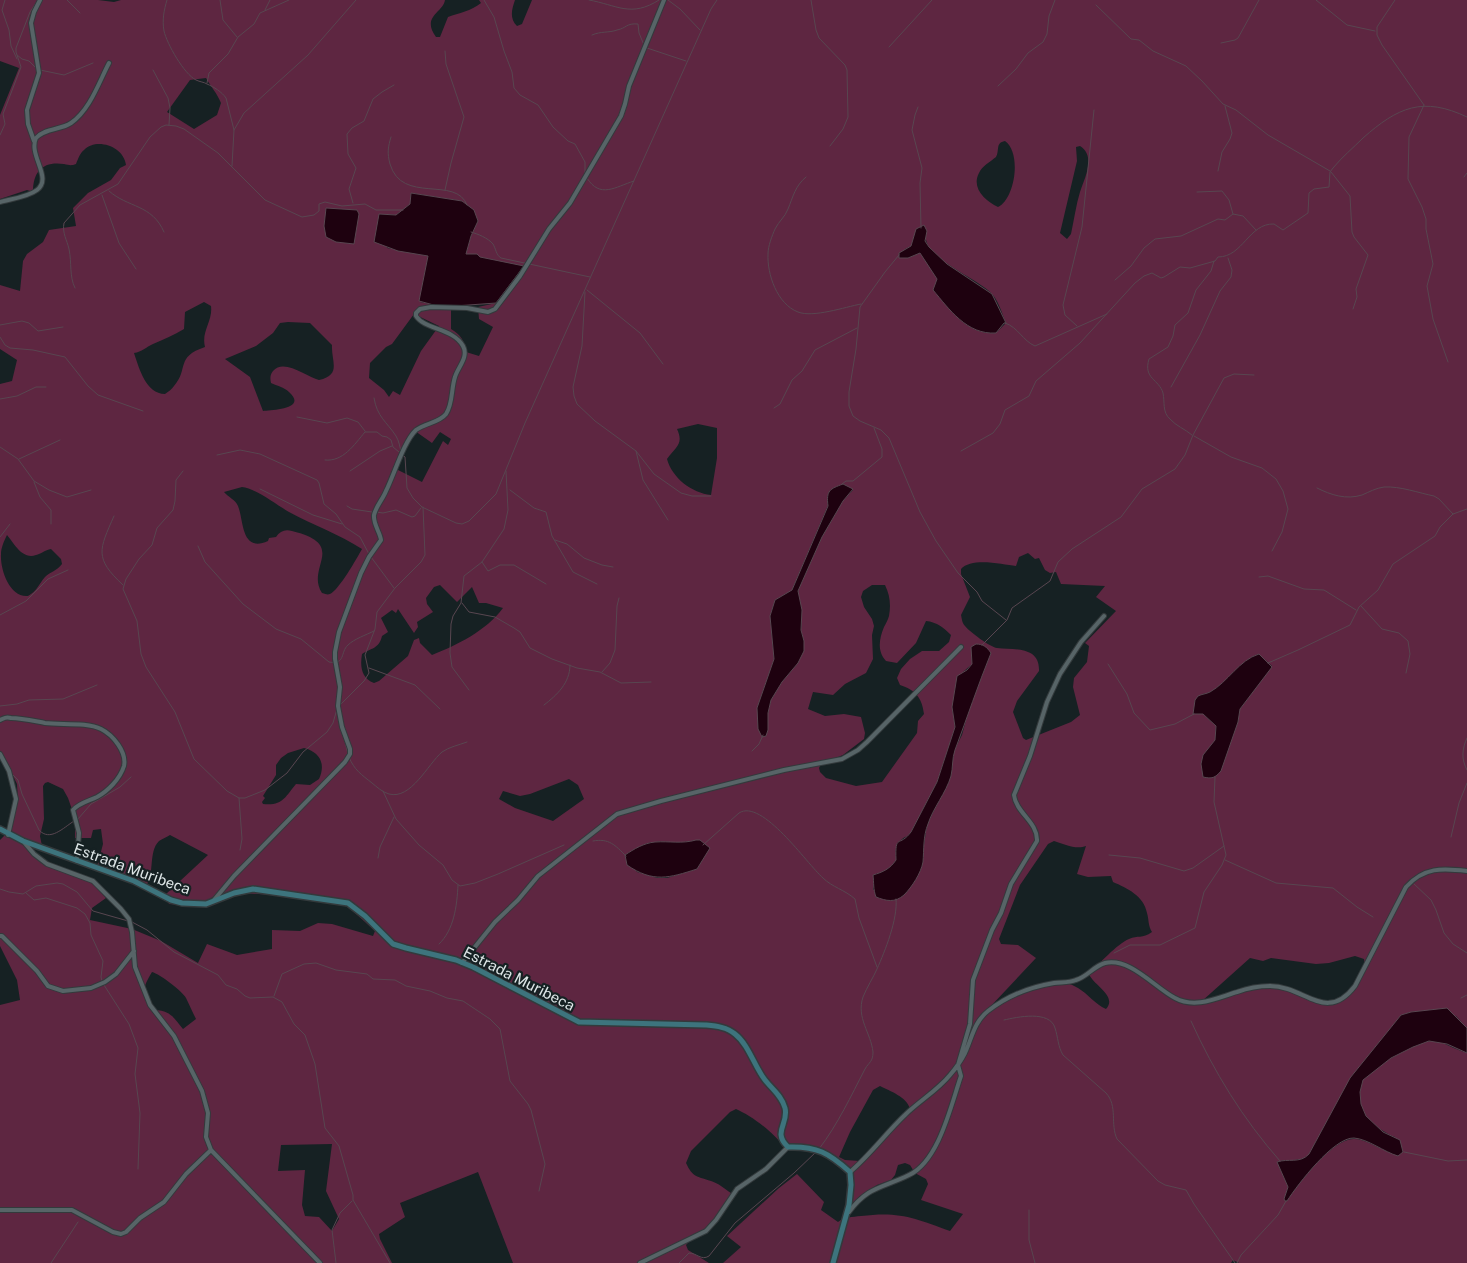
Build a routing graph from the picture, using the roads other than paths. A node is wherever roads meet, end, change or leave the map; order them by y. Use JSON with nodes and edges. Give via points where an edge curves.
{"nodes":[{"id":1,"x":40,"y":0,"type":"edge"},
{"id":2,"x":664,"y":0,"type":"edge"},
{"id":3,"x":109,"y":63,"type":"dead end"},
{"id":4,"x":34,"y":142,"type":"junction"},
{"id":5,"x":0,"y":202,"type":"edge"},
{"id":6,"x":1104,"y":616,"type":"dead end"},
{"id":7,"x":961,"y":647,"type":"dead end"},
{"id":8,"x":0,"y":720,"type":"edge"},
{"id":9,"x":0,"y":754,"type":"edge"},
{"id":10,"x":0,"y":829,"type":"edge"},
{"id":11,"x":8,"y":835,"type":"junction"},
{"id":12,"x":23,"y":841,"type":"junction"},
{"id":13,"x":77,"y":861,"type":"junction"},
{"id":14,"x":1467,"y":872,"type":"edge"},
{"id":15,"x":213,"y":902,"type":"junction"},
{"id":16,"x":0,"y":936,"type":"edge"},
{"id":17,"x":134,"y":951,"type":"junction"},
{"id":18,"x":462,"y":963,"type":"junction"},
{"id":19,"x":958,"y":1065,"type":"junction"},
{"id":20,"x":788,"y":1147,"type":"junction"},
{"id":21,"x":211,"y":1150,"type":"junction"},
{"id":22,"x":850,"y":1172,"type":"junction"},
{"id":23,"x":0,"y":1210,"type":"edge"},
{"id":24,"x":846,"y":1215,"type":"junction"},
{"id":25,"x":320,"y":1263,"type":"edge"},
{"id":26,"x":640,"y":1263,"type":"edge"},
{"id":27,"x":833,"y":1263,"type":"edge"}],
"edges":[{"from":1,"to":4,"type":"street","via":[[31,22],[39,73],[27,110]]},
{"from":2,"to":15,"type":"street","via":[[629,86],[621,116],[578,191],[549,229],[526,269],[488,312],[431,307],[416,313],[420,321],[458,340],[464,349],[464,358],[454,379],[445,415],[419,428],[410,437],[377,507],[374,519],[381,540],[365,564],[339,632],[335,659],[340,688],[338,706],[350,754]]},
{"from":3,"to":4,"type":"street","via":[[80,114],[68,125],[39,135]]},
{"from":4,"to":5,"type":"street","via":[[43,178],[41,186]]},
{"from":6,"to":19,"type":"street","via":[[1081,642],[1060,674],[1016,789],[1015,799],[1035,829],[1037,841],[1011,884],[973,980],[970,1024]]},
{"from":7,"to":18,"type":"street","via":[[867,742],[842,759],[784,770],[617,814],[538,876]]},
{"from":8,"to":13,"type":"street","via":[[17,718],[91,726],[108,734],[120,748],[124,767],[114,783],[73,810],[79,833]]},
{"from":9,"to":11,"type":"street","via":[[16,799]]},
{"from":10,"to":11,"type":"street","name":"Estrada Muribeca"},
{"from":11,"to":12,"type":"street","name":"Estrada Muribeca"},
{"from":12,"to":13,"type":"street","name":"Estrada Muribeca"},
{"from":12,"to":17,"type":"street","via":[[47,864],[86,877],[96,884],[129,919]]},
{"from":13,"to":15,"type":"street","name":"Estrada Muribeca","via":[[134,881],[171,900],[192,904]]},
{"from":14,"to":19,"type":"street","via":[[1437,870],[1413,879],[1402,894],[1355,986],[1343,999],[1334,1003],[1319,1002],[1290,989],[1273,986],[1252,988],[1208,1002],[1189,1002],[1176,999],[1138,972],[1116,963],[1107,963],[1077,980],[1031,988],[998,1004],[976,1025]]},
{"from":15,"to":18,"type":"street","name":"Estrada Muribeca","via":[[253,889],[341,901],[358,910],[393,944]]},
{"from":16,"to":17,"type":"street","via":[[13,945],[48,986],[63,992],[91,988],[104,982],[116,974]]},
{"from":17,"to":21,"type":"street","via":[[136,972],[150,1005],[174,1036],[202,1091],[208,1112],[206,1137]]},
{"from":18,"to":20,"type":"street","name":"Estrada Muribeca","via":[[579,1022],[706,1025],[734,1033],[744,1043],[764,1079],[782,1099],[786,1113],[780,1133]]},
{"from":19,"to":22,"type":"street"},
{"from":19,"to":24,"type":"street","via":[[960,1076],[932,1154],[911,1174],[865,1194]]},
{"from":20,"to":22,"type":"street","via":[[819,1149]]},
{"from":20,"to":26,"type":"street","via":[[766,1169],[737,1190],[706,1231]]},
{"from":21,"to":23,"type":"street","via":[[182,1178],[164,1202],[121,1234],[72,1210]]},
{"from":21,"to":25,"type":"street"},
{"from":22,"to":24,"type":"street"},
{"from":24,"to":27,"type":"street"}]}
